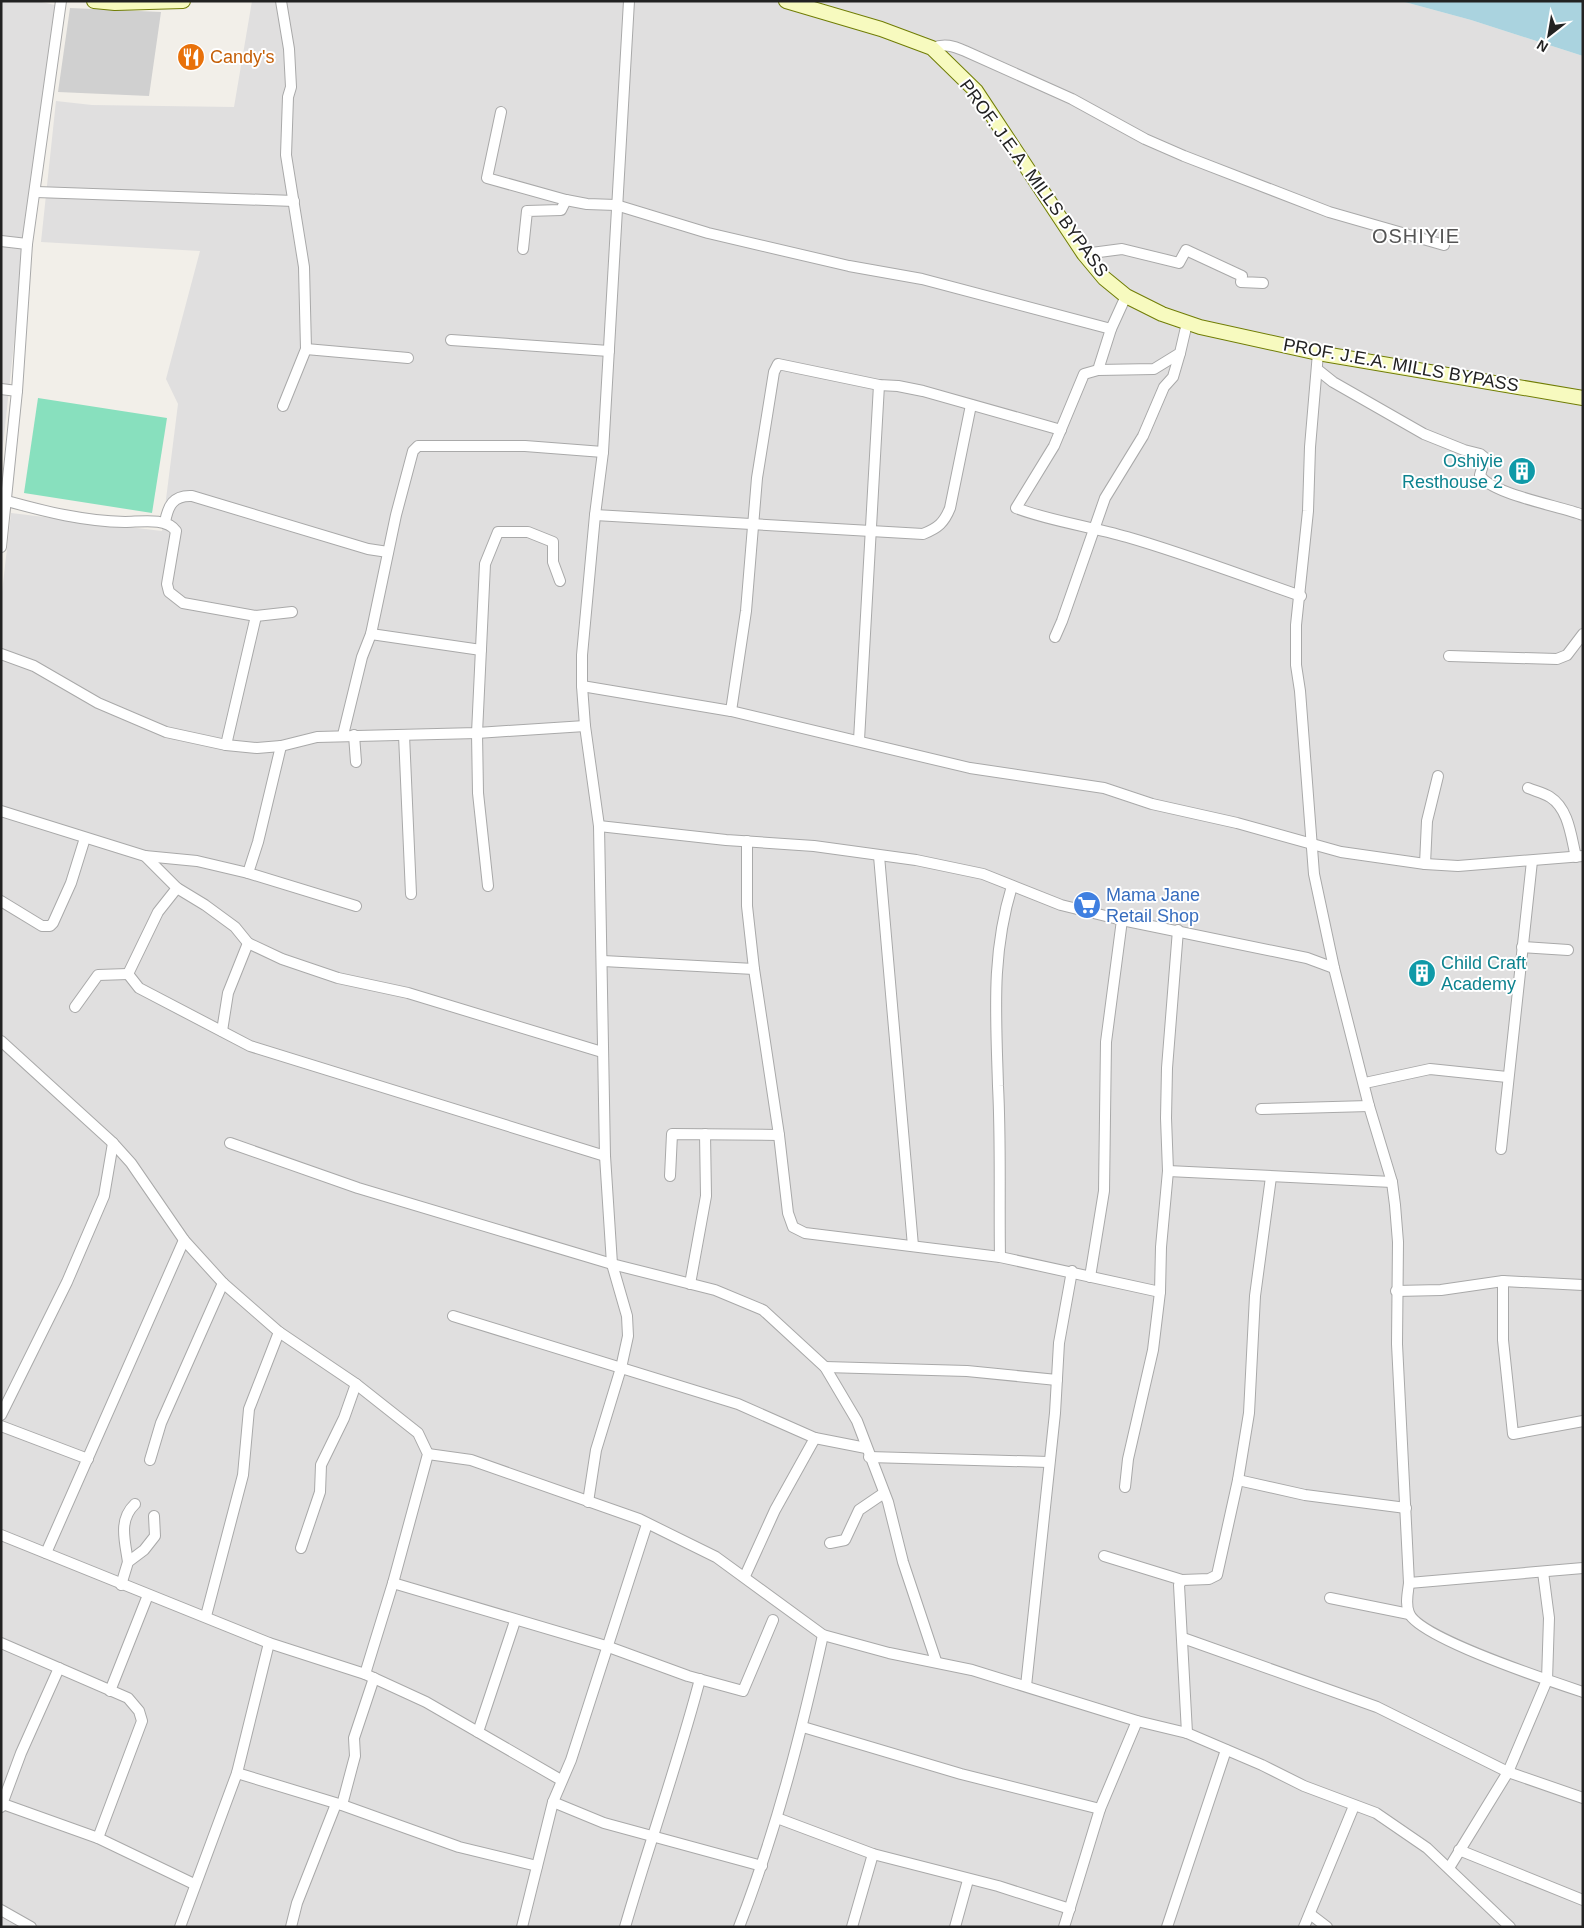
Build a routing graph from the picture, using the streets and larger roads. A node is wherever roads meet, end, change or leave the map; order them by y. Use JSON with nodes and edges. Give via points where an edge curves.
{"nodes":[{"id":1,"x":61,"y":1,"type":"edge"},
{"id":2,"x":94,"y":1,"type":"edge"},
{"id":3,"x":182,"y":1,"type":"edge"},
{"id":4,"x":280,"y":1,"type":"edge"},
{"id":5,"x":628,"y":1,"type":"edge"},
{"id":6,"x":786,"y":1,"type":"edge"},
{"id":7,"x":932,"y":48,"type":"junction"},
{"id":8,"x":501,"y":112,"type":"dead end"},
{"id":9,"x":36,"y":192,"type":"junction"},
{"id":10,"x":566,"y":200,"type":"junction"},
{"id":11,"x":294,"y":201,"type":"junction"},
{"id":12,"x":616,"y":204,"type":"junction"},
{"id":13,"x":1,"y":242,"type":"edge"},
{"id":14,"x":27,"y":244,"type":"junction"},
{"id":15,"x":1444,"y":245,"type":"dead end"},
{"id":16,"x":523,"y":249,"type":"dead end"},
{"id":17,"x":1084,"y":254,"type":"junction"},
{"id":18,"x":1263,"y":283,"type":"dead end"},
{"id":19,"x":1126,"y":296,"type":"junction"},
{"id":20,"x":1187,"y":323,"type":"junction"},
{"id":21,"x":1111,"y":329,"type":"junction"},
{"id":22,"x":452,"y":340,"type":"dead end"},
{"id":23,"x":306,"y":349,"type":"junction"},
{"id":24,"x":609,"y":351,"type":"junction"},
{"id":25,"x":1180,"y":353,"type":"junction"},
{"id":26,"x":1318,"y":353,"type":"junction"},
{"id":27,"x":408,"y":358,"type":"dead end"},
{"id":28,"x":1098,"y":370,"type":"junction"},
{"id":29,"x":1318,"y":370,"type":"junction"},
{"id":30,"x":879,"y":385,"type":"junction"},
{"id":31,"x":1,"y":389,"type":"edge"},
{"id":32,"x":17,"y":391,"type":"junction"},
{"id":33,"x":1583,"y":398,"type":"edge"},
{"id":34,"x":971,"y":405,"type":"junction"},
{"id":35,"x":283,"y":406,"type":"dead end"},
{"id":36,"x":1061,"y":430,"type":"junction"},
{"id":37,"x":604,"y":452,"type":"junction"},
{"id":38,"x":5,"y":476,"type":"edge"},
{"id":39,"x":7,"y":501,"type":"junction"},
{"id":40,"x":595,"y":515,"type":"junction"},
{"id":41,"x":1583,"y":515,"type":"edge"},
{"id":42,"x":165,"y":522,"type":"junction"},
{"id":43,"x":754,"y":524,"type":"junction"},
{"id":44,"x":1094,"y":527,"type":"junction"},
{"id":45,"x":869,"y":532,"type":"junction"},
{"id":46,"x":1,"y":547,"type":"edge"},
{"id":47,"x":388,"y":552,"type":"junction"},
{"id":48,"x":560,"y":581,"type":"dead end"},
{"id":49,"x":1301,"y":596,"type":"junction"},
{"id":50,"x":292,"y":612,"type":"dead end"},
{"id":51,"x":256,"y":616,"type":"junction"},
{"id":52,"x":371,"y":634,"type":"junction"},
{"id":53,"x":1583,"y":634,"type":"edge"},
{"id":54,"x":1055,"y":637,"type":"dead end"},
{"id":55,"x":481,"y":650,"type":"junction"},
{"id":56,"x":1,"y":654,"type":"edge"},
{"id":57,"x":1449,"y":656,"type":"dead end"},
{"id":58,"x":582,"y":686,"type":"junction"},
{"id":59,"x":731,"y":711,"type":"junction"},
{"id":60,"x":585,"y":726,"type":"junction"},
{"id":61,"x":477,"y":733,"type":"junction"},
{"id":62,"x":354,"y":735,"type":"junction"},
{"id":63,"x":404,"y":735,"type":"junction"},
{"id":64,"x":343,"y":736,"type":"junction"},
{"id":65,"x":858,"y":740,"type":"junction"},
{"id":66,"x":226,"y":745,"type":"junction"},
{"id":67,"x":281,"y":746,"type":"junction"},
{"id":68,"x":356,"y":762,"type":"dead end"},
{"id":69,"x":1438,"y":776,"type":"dead end"},
{"id":70,"x":1528,"y":788,"type":"dead end"},
{"id":71,"x":1,"y":811,"type":"edge"},
{"id":72,"x":599,"y":826,"type":"junction"},
{"id":73,"x":85,"y":838,"type":"junction"},
{"id":74,"x":748,"y":841,"type":"junction"},
{"id":75,"x":1313,"y":845,"type":"junction"},
{"id":76,"x":145,"y":856,"type":"junction"},
{"id":77,"x":879,"y":856,"type":"junction"},
{"id":78,"x":1579,"y":857,"type":"edge"},
{"id":79,"x":1532,"y":861,"type":"junction"},
{"id":80,"x":1425,"y":864,"type":"junction"},
{"id":81,"x":248,"y":873,"type":"junction"},
{"id":82,"x":488,"y":886,"type":"dead end"},
{"id":83,"x":1012,"y":886,"type":"junction"},
{"id":84,"x":177,"y":888,"type":"junction"},
{"id":85,"x":411,"y":894,"type":"dead end"},
{"id":86,"x":1,"y":901,"type":"edge"},
{"id":87,"x":356,"y":906,"type":"dead end"},
{"id":88,"x":1122,"y":920,"type":"junction"},
{"id":89,"x":1178,"y":930,"type":"junction"},
{"id":90,"x":248,"y":943,"type":"junction"},
{"id":91,"x":1522,"y":947,"type":"junction"},
{"id":92,"x":1568,"y":950,"type":"dead end"},
{"id":93,"x":603,"y":960,"type":"junction"},
{"id":94,"x":754,"y":968,"type":"junction"},
{"id":95,"x":1334,"y":968,"type":"junction"},
{"id":96,"x":128,"y":974,"type":"junction"},
{"id":97,"x":75,"y":1007,"type":"dead end"},
{"id":98,"x":222,"y":1031,"type":"junction"},
{"id":99,"x":1,"y":1041,"type":"edge"},
{"id":100,"x":602,"y":1052,"type":"junction"},
{"id":101,"x":1508,"y":1076,"type":"junction"},
{"id":102,"x":1365,"y":1084,"type":"junction"},
{"id":103,"x":1369,"y":1106,"type":"junction"},
{"id":104,"x":1261,"y":1109,"type":"dead end"},
{"id":105,"x":706,"y":1134,"type":"junction"},
{"id":106,"x":779,"y":1135,"type":"junction"},
{"id":107,"x":113,"y":1143,"type":"junction"},
{"id":108,"x":230,"y":1144,"type":"dead end"},
{"id":109,"x":1501,"y":1149,"type":"dead end"},
{"id":110,"x":605,"y":1156,"type":"junction"},
{"id":111,"x":1168,"y":1171,"type":"junction"},
{"id":112,"x":670,"y":1176,"type":"dead end"},
{"id":113,"x":1271,"y":1177,"type":"junction"},
{"id":114,"x":1392,"y":1182,"type":"junction"},
{"id":115,"x":184,"y":1240,"type":"junction"},
{"id":116,"x":913,"y":1246,"type":"junction"},
{"id":117,"x":1000,"y":1257,"type":"junction"},
{"id":118,"x":612,"y":1264,"type":"junction"},
{"id":119,"x":1072,"y":1271,"type":"junction"},
{"id":120,"x":1090,"y":1277,"type":"junction"},
{"id":121,"x":1503,"y":1281,"type":"junction"},
{"id":122,"x":223,"y":1283,"type":"junction"},
{"id":123,"x":690,"y":1284,"type":"junction"},
{"id":124,"x":1583,"y":1285,"type":"edge"},
{"id":125,"x":1396,"y":1291,"type":"junction"},
{"id":126,"x":1160,"y":1292,"type":"junction"},
{"id":127,"x":453,"y":1316,"type":"dead end"},
{"id":128,"x":279,"y":1332,"type":"junction"},
{"id":129,"x":825,"y":1367,"type":"junction"},
{"id":130,"x":621,"y":1368,"type":"junction"},
{"id":131,"x":1056,"y":1380,"type":"junction"},
{"id":132,"x":356,"y":1384,"type":"junction"},
{"id":133,"x":1,"y":1415,"type":"edge"},
{"id":134,"x":1583,"y":1421,"type":"edge"},
{"id":135,"x":1,"y":1426,"type":"edge"},
{"id":136,"x":815,"y":1438,"type":"junction"},
{"id":137,"x":868,"y":1453,"type":"junction"},
{"id":138,"x":428,"y":1454,"type":"junction"},
{"id":139,"x":88,"y":1459,"type":"junction"},
{"id":140,"x":150,"y":1460,"type":"dead end"},
{"id":141,"x":1049,"y":1462,"type":"junction"},
{"id":142,"x":1238,"y":1480,"type":"junction"},
{"id":143,"x":1125,"y":1487,"type":"dead end"},
{"id":144,"x":884,"y":1493,"type":"junction"},
{"id":145,"x":588,"y":1502,"type":"junction"},
{"id":146,"x":135,"y":1504,"type":"dead end"},
{"id":147,"x":1406,"y":1508,"type":"junction"},
{"id":148,"x":154,"y":1516,"type":"dead end"},
{"id":149,"x":647,"y":1524,"type":"junction"},
{"id":150,"x":1,"y":1535,"type":"edge"},
{"id":151,"x":830,"y":1543,"type":"dead end"},
{"id":152,"x":302,"y":1548,"type":"dead end"},
{"id":153,"x":46,"y":1553,"type":"junction"},
{"id":154,"x":1104,"y":1556,"type":"dead end"},
{"id":155,"x":128,"y":1562,"type":"junction"},
{"id":156,"x":1583,"y":1568,"type":"edge"},
{"id":157,"x":1543,"y":1572,"type":"junction"},
{"id":158,"x":745,"y":1576,"type":"junction"},
{"id":159,"x":1182,"y":1580,"type":"junction"},
{"id":160,"x":393,"y":1583,"type":"junction"},
{"id":161,"x":1409,"y":1583,"type":"junction"},
{"id":162,"x":122,"y":1585,"type":"junction"},
{"id":163,"x":148,"y":1595,"type":"junction"},
{"id":164,"x":1330,"y":1598,"type":"dead end"},
{"id":165,"x":1409,"y":1614,"type":"junction"},
{"id":166,"x":206,"y":1616,"type":"junction"},
{"id":167,"x":773,"y":1620,"type":"dead end"},
{"id":168,"x":515,"y":1621,"type":"junction"},
{"id":169,"x":823,"y":1635,"type":"junction"},
{"id":170,"x":1183,"y":1638,"type":"junction"},
{"id":171,"x":1,"y":1643,"type":"edge"},
{"id":172,"x":269,"y":1643,"type":"junction"},
{"id":173,"x":606,"y":1646,"type":"junction"},
{"id":174,"x":936,"y":1661,"type":"junction"},
{"id":175,"x":59,"y":1668,"type":"junction"},
{"id":176,"x":369,"y":1676,"type":"junction"},
{"id":177,"x":700,"y":1679,"type":"junction"},
{"id":178,"x":1547,"y":1680,"type":"junction"},
{"id":179,"x":1026,"y":1686,"type":"junction"},
{"id":180,"x":110,"y":1691,"type":"junction"},
{"id":181,"x":1583,"y":1692,"type":"edge"},
{"id":182,"x":1137,"y":1721,"type":"junction"},
{"id":183,"x":803,"y":1727,"type":"junction"},
{"id":184,"x":478,"y":1732,"type":"junction"},
{"id":185,"x":1187,"y":1733,"type":"junction"},
{"id":186,"x":1226,"y":1750,"type":"junction"},
{"id":187,"x":1508,"y":1772,"type":"junction"},
{"id":188,"x":237,"y":1773,"type":"junction"},
{"id":189,"x":561,"y":1780,"type":"junction"},
{"id":190,"x":1583,"y":1798,"type":"edge"},
{"id":191,"x":553,"y":1802,"type":"junction"},
{"id":192,"x":339,"y":1804,"type":"junction"},
{"id":193,"x":2,"y":1806,"type":"edge"},
{"id":194,"x":1354,"y":1806,"type":"junction"},
{"id":195,"x":1100,"y":1809,"type":"junction"},
{"id":196,"x":777,"y":1818,"type":"junction"},
{"id":197,"x":651,"y":1836,"type":"junction"},
{"id":198,"x":98,"y":1838,"type":"junction"},
{"id":199,"x":1459,"y":1850,"type":"junction"},
{"id":200,"x":873,"y":1854,"type":"junction"},
{"id":201,"x":537,"y":1866,"type":"junction"},
{"id":202,"x":762,"y":1866,"type":"junction"},
{"id":203,"x":1449,"y":1868,"type":"junction"},
{"id":204,"x":968,"y":1880,"type":"junction"},
{"id":205,"x":194,"y":1884,"type":"junction"},
{"id":206,"x":1583,"y":1900,"type":"edge"},
{"id":207,"x":1070,"y":1909,"type":"junction"},
{"id":208,"x":1,"y":1910,"type":"edge"},
{"id":209,"x":1310,"y":1914,"type":"junction"},
{"id":210,"x":31,"y":1927,"type":"edge"},
{"id":211,"x":180,"y":1927,"type":"edge"},
{"id":212,"x":291,"y":1927,"type":"edge"},
{"id":213,"x":522,"y":1927,"type":"edge"},
{"id":214,"x":625,"y":1927,"type":"edge"},
{"id":215,"x":739,"y":1927,"type":"edge"},
{"id":216,"x":852,"y":1927,"type":"edge"},
{"id":217,"x":955,"y":1927,"type":"edge"},
{"id":218,"x":1064,"y":1927,"type":"edge"},
{"id":219,"x":1167,"y":1927,"type":"edge"},
{"id":220,"x":1304,"y":1927,"type":"edge"},
{"id":221,"x":1327,"y":1927,"type":"edge"},
{"id":222,"x":1510,"y":1927,"type":"edge"}],
"edges":[{"from":1,"to":9,"type":"street"},
{"from":2,"to":3,"type":"street"},
{"from":4,"to":11,"type":"street","via":[[289,49],[291,87],[286,155]]},
{"from":5,"to":12,"type":"street"},
{"from":6,"to":7,"type":"street","name":"PROF. J.E.A. MILLS BYPASS"},
{"from":7,"to":15,"type":"street","via":[[940,45],[959,48],[1072,99],[1145,139],[1263,188],[1329,212]]},
{"from":7,"to":17,"type":"street","name":"PROF. J.E.A. MILLS BYPASS","via":[[976,91]]},
{"from":8,"to":10,"type":"street","via":[[487,178]]},
{"from":9,"to":11,"type":"street"},
{"from":9,"to":14,"type":"street"},
{"from":10,"to":12,"type":"street"},
{"from":10,"to":16,"type":"street","via":[[561,210],[527,211]]},
{"from":11,"to":23,"type":"street","via":[[304,267]]},
{"from":12,"to":21,"type":"street","via":[[708,233],[922,279]]},
{"from":12,"to":24,"type":"street"},
{"from":13,"to":14,"type":"street"},
{"from":14,"to":32,"type":"street"},
{"from":17,"to":18,"type":"street","via":[[1122,248],[1179,263],[1186,250],[1242,276],[1241,282]]},
{"from":17,"to":19,"type":"street","name":"PROF. J.E.A. MILLS BYPASS","via":[[1104,278]]},
{"from":19,"to":20,"type":"street","name":"PROF. J.E.A. MILLS BYPASS"},
{"from":19,"to":21,"type":"street"},
{"from":20,"to":25,"type":"street"},
{"from":20,"to":26,"type":"street","name":"PROF. J.E.A. MILLS BYPASS"},
{"from":21,"to":28,"type":"street"},
{"from":22,"to":24,"type":"street"},
{"from":23,"to":27,"type":"street"},
{"from":23,"to":35,"type":"street"},
{"from":24,"to":37,"type":"street"},
{"from":25,"to":28,"type":"street","via":[[1154,369]]},
{"from":25,"to":44,"type":"street","via":[[1173,377],[1161,394],[1144,436],[1105,498]]},
{"from":26,"to":29,"type":"street"},
{"from":26,"to":33,"type":"street","name":"PROF. J.E.A. MILLS BYPASS"},
{"from":28,"to":36,"type":"street","via":[[1084,374]]},
{"from":29,"to":41,"type":"street","via":[[1333,382],[1424,434],[1480,454],[1485,458],[1480,475],[1487,484],[1517,497]]},
{"from":29,"to":49,"type":"street"},
{"from":30,"to":34,"type":"street","via":[[923,391]]},
{"from":30,"to":43,"type":"street","via":[[778,364],[757,478]]},
{"from":30,"to":45,"type":"street"},
{"from":31,"to":32,"type":"street"},
{"from":32,"to":38,"type":"street"},
{"from":34,"to":36,"type":"street"},
{"from":34,"to":45,"type":"street","via":[[954,494],[945,520],[938,528],[923,534]]},
{"from":36,"to":44,"type":"street","via":[[1016,508],[1063,523]]},
{"from":37,"to":40,"type":"street"},
{"from":37,"to":47,"type":"street","via":[[525,446],[418,446],[413,451]]},
{"from":38,"to":39,"type":"street"},
{"from":39,"to":42,"type":"street","via":[[92,521]]},
{"from":39,"to":46,"type":"street"},
{"from":40,"to":43,"type":"street"},
{"from":40,"to":58,"type":"street"},
{"from":42,"to":47,"type":"street","via":[[168,506],[173,500],[182,495],[192,496],[368,549]]},
{"from":42,"to":51,"type":"street","via":[[176,531],[168,592],[183,603]]},
{"from":43,"to":45,"type":"street"},
{"from":43,"to":59,"type":"street","via":[[746,610]]},
{"from":44,"to":49,"type":"street"},
{"from":44,"to":54,"type":"street"},
{"from":45,"to":65,"type":"street"},
{"from":47,"to":52,"type":"street"},
{"from":48,"to":55,"type":"street","via":[[553,562],[553,542],[528,532],[498,532],[484,564]]},
{"from":49,"to":75,"type":"street","via":[[1296,625],[1296,665]]},
{"from":50,"to":51,"type":"street"},
{"from":51,"to":66,"type":"street"},
{"from":52,"to":55,"type":"street"},
{"from":52,"to":64,"type":"street","via":[[362,657]]},
{"from":53,"to":57,"type":"street","via":[[1567,655],[1557,659]]},
{"from":55,"to":61,"type":"street"},
{"from":56,"to":66,"type":"street","via":[[34,666],[98,703],[166,732]]},
{"from":58,"to":59,"type":"street"},
{"from":58,"to":60,"type":"street"},
{"from":59,"to":65,"type":"street"},
{"from":60,"to":61,"type":"street"},
{"from":60,"to":72,"type":"street"},
{"from":61,"to":63,"type":"street"},
{"from":61,"to":82,"type":"street","via":[[478,792]]},
{"from":62,"to":63,"type":"street"},
{"from":62,"to":64,"type":"street"},
{"from":62,"to":68,"type":"street"},
{"from":63,"to":85,"type":"street"},
{"from":64,"to":67,"type":"street","via":[[317,737]]},
{"from":65,"to":75,"type":"street","via":[[970,768],[1104,788],[1152,804],[1237,823]]},
{"from":66,"to":67,"type":"street"},
{"from":67,"to":81,"type":"street"},
{"from":69,"to":80,"type":"street","via":[[1427,821]]},
{"from":70,"to":78,"type":"street","via":[[1550,796],[1558,804],[1566,817]]},
{"from":71,"to":73,"type":"street"},
{"from":72,"to":74,"type":"street"},
{"from":72,"to":93,"type":"street"},
{"from":73,"to":76,"type":"street"},
{"from":73,"to":86,"type":"street","via":[[71,883],[50,926],[42,926]]},
{"from":74,"to":77,"type":"street","via":[[814,846]]},
{"from":74,"to":94,"type":"street","via":[[747,906]]},
{"from":75,"to":80,"type":"street"},
{"from":75,"to":95,"type":"street","via":[[1314,874]]},
{"from":76,"to":81,"type":"street","via":[[197,861]]},
{"from":76,"to":84,"type":"street"},
{"from":77,"to":83,"type":"street","via":[[983,874]]},
{"from":77,"to":116,"type":"street"},
{"from":78,"to":79,"type":"street"},
{"from":79,"to":80,"type":"street","via":[[1458,866]]},
{"from":79,"to":91,"type":"street"},
{"from":81,"to":87,"type":"street"},
{"from":83,"to":88,"type":"street"},
{"from":83,"to":117,"type":"street","via":[[997,952]]},
{"from":84,"to":90,"type":"street","via":[[235,927]]},
{"from":84,"to":96,"type":"street","via":[[154,920]]},
{"from":88,"to":89,"type":"street"},
{"from":88,"to":120,"type":"street","via":[[1106,1042],[1104,1191]]},
{"from":89,"to":95,"type":"street","via":[[1307,958]]},
{"from":89,"to":111,"type":"street","via":[[1167,1068]]},
{"from":90,"to":98,"type":"street","via":[[228,993]]},
{"from":90,"to":100,"type":"street","via":[[282,959],[338,978],[408,993]]},
{"from":91,"to":92,"type":"street"},
{"from":91,"to":101,"type":"street"},
{"from":93,"to":94,"type":"street"},
{"from":93,"to":100,"type":"street"},
{"from":94,"to":106,"type":"street"},
{"from":95,"to":102,"type":"street"},
{"from":96,"to":97,"type":"street","via":[[98,975]]},
{"from":96,"to":98,"type":"street","via":[[138,988]]},
{"from":98,"to":110,"type":"street","via":[[250,1046]]},
{"from":99,"to":107,"type":"street"},
{"from":100,"to":110,"type":"street"},
{"from":101,"to":102,"type":"street","via":[[1430,1069]]},
{"from":101,"to":109,"type":"street"},
{"from":102,"to":103,"type":"street"},
{"from":103,"to":104,"type":"street"},
{"from":103,"to":114,"type":"street"},
{"from":105,"to":106,"type":"street"},
{"from":105,"to":112,"type":"street","via":[[672,1134]]},
{"from":105,"to":123,"type":"street","via":[[706,1196]]},
{"from":106,"to":116,"type":"street","via":[[788,1213],[793,1227],[805,1233]]},
{"from":107,"to":115,"type":"street","via":[[131,1163]]},
{"from":107,"to":133,"type":"street","via":[[104,1196],[67,1282]]},
{"from":108,"to":118,"type":"street","via":[[358,1188]]},
{"from":110,"to":118,"type":"street"},
{"from":111,"to":113,"type":"street"},
{"from":111,"to":126,"type":"street"},
{"from":113,"to":114,"type":"street"},
{"from":113,"to":142,"type":"street","via":[[1254,1296],[1249,1413]]},
{"from":114,"to":125,"type":"street","via":[[1398,1242]]},
{"from":115,"to":122,"type":"street"},
{"from":115,"to":139,"type":"street"},
{"from":116,"to":117,"type":"street"},
{"from":117,"to":119,"type":"street"},
{"from":118,"to":123,"type":"street"},
{"from":118,"to":130,"type":"street","via":[[627,1316],[628,1336]]},
{"from":119,"to":120,"type":"street"},
{"from":119,"to":131,"type":"street"},
{"from":120,"to":126,"type":"street"},
{"from":121,"to":124,"type":"street"},
{"from":121,"to":125,"type":"street","via":[[1441,1290]]},
{"from":121,"to":134,"type":"street","via":[[1503,1340],[1513,1434]]},
{"from":122,"to":128,"type":"street"},
{"from":122,"to":140,"type":"street","via":[[161,1423]]},
{"from":123,"to":129,"type":"street","via":[[715,1290],[764,1310]]},
{"from":125,"to":147,"type":"street"},
{"from":126,"to":143,"type":"street","via":[[1153,1350],[1128,1459]]},
{"from":127,"to":130,"type":"street"},
{"from":128,"to":132,"type":"street"},
{"from":128,"to":166,"type":"street","via":[[249,1409],[243,1474]]},
{"from":129,"to":131,"type":"street","via":[[967,1371]]},
{"from":129,"to":137,"type":"street","via":[[857,1421]]},
{"from":130,"to":136,"type":"street","via":[[738,1404]]},
{"from":130,"to":145,"type":"street","via":[[596,1450]]},
{"from":131,"to":141,"type":"street"},
{"from":132,"to":138,"type":"street","via":[[418,1433]]},
{"from":132,"to":152,"type":"street","via":[[321,1465],[320,1492]]},
{"from":135,"to":139,"type":"street"},
{"from":136,"to":137,"type":"street"},
{"from":136,"to":158,"type":"street","via":[[775,1510]]},
{"from":137,"to":141,"type":"street"},
{"from":137,"to":144,"type":"street"},
{"from":138,"to":145,"type":"street","via":[[471,1460]]},
{"from":138,"to":160,"type":"street"},
{"from":139,"to":153,"type":"street"},
{"from":141,"to":179,"type":"street"},
{"from":142,"to":147,"type":"street","via":[[1305,1495]]},
{"from":142,"to":159,"type":"street","via":[[1216,1575],[1209,1579]]},
{"from":144,"to":151,"type":"street","via":[[859,1510],[844,1540]]},
{"from":144,"to":174,"type":"street"},
{"from":145,"to":149,"type":"street"},
{"from":146,"to":155,"type":"street","via":[[126,1512],[123,1525]]},
{"from":147,"to":161,"type":"street"},
{"from":148,"to":155,"type":"street","via":[[155,1536]]},
{"from":149,"to":158,"type":"street","via":[[708,1553]]},
{"from":149,"to":173,"type":"street"},
{"from":150,"to":153,"type":"street"},
{"from":153,"to":162,"type":"street"},
{"from":154,"to":159,"type":"street"},
{"from":155,"to":162,"type":"street"},
{"from":156,"to":157,"type":"street"},
{"from":157,"to":161,"type":"street"},
{"from":157,"to":178,"type":"street","via":[[1549,1618]]},
{"from":158,"to":169,"type":"street"},
{"from":159,"to":170,"type":"street","via":[[1179,1585]]},
{"from":160,"to":168,"type":"street"},
{"from":160,"to":176,"type":"street"},
{"from":161,"to":165,"type":"street"},
{"from":162,"to":163,"type":"street"},
{"from":163,"to":166,"type":"street"},
{"from":163,"to":180,"type":"street"},
{"from":164,"to":165,"type":"street"},
{"from":165,"to":178,"type":"street","via":[[1415,1622],[1462,1648]]},
{"from":166,"to":172,"type":"street"},
{"from":167,"to":177,"type":"street","via":[[743,1691]]},
{"from":168,"to":173,"type":"street"},
{"from":168,"to":184,"type":"street"},
{"from":169,"to":174,"type":"street","via":[[889,1653]]},
{"from":169,"to":183,"type":"street"},
{"from":170,"to":185,"type":"street"},
{"from":170,"to":187,"type":"street","via":[[1376,1707]]},
{"from":171,"to":175,"type":"street"},
{"from":172,"to":176,"type":"street"},
{"from":172,"to":188,"type":"street"},
{"from":173,"to":177,"type":"street"},
{"from":173,"to":189,"type":"street","via":[[571,1760]]},
{"from":174,"to":179,"type":"street"},
{"from":175,"to":180,"type":"street"},
{"from":175,"to":193,"type":"street"},
{"from":176,"to":184,"type":"street","via":[[426,1702]]},
{"from":176,"to":192,"type":"street","via":[[354,1738],[355,1756]]},
{"from":177,"to":197,"type":"street","via":[[684,1742]]},
{"from":178,"to":181,"type":"street"},
{"from":178,"to":187,"type":"street"},
{"from":179,"to":182,"type":"street"},
{"from":180,"to":198,"type":"street","via":[[128,1698],[139,1711],[142,1721]]},
{"from":182,"to":185,"type":"street"},
{"from":182,"to":195,"type":"street"},
{"from":183,"to":195,"type":"street","via":[[960,1774]]},
{"from":183,"to":196,"type":"street"},
{"from":184,"to":189,"type":"street"},
{"from":185,"to":186,"type":"street"},
{"from":186,"to":194,"type":"street"},
{"from":186,"to":219,"type":"street"},
{"from":187,"to":190,"type":"street"},
{"from":187,"to":199,"type":"street"},
{"from":188,"to":192,"type":"street"},
{"from":188,"to":205,"type":"street"},
{"from":189,"to":191,"type":"street"},
{"from":191,"to":197,"type":"street","via":[[590,1818]]},
{"from":191,"to":201,"type":"street"},
{"from":192,"to":201,"type":"street","via":[[459,1847]]},
{"from":192,"to":212,"type":"street","via":[[297,1903]]},
{"from":193,"to":198,"type":"street"},
{"from":194,"to":203,"type":"street","via":[[1376,1813],[1401,1829]]},
{"from":194,"to":209,"type":"street"},
{"from":195,"to":207,"type":"street"},
{"from":196,"to":200,"type":"street"},
{"from":196,"to":202,"type":"street"},
{"from":197,"to":202,"type":"street"},
{"from":197,"to":214,"type":"street"},
{"from":198,"to":205,"type":"street"},
{"from":199,"to":203,"type":"street"},
{"from":199,"to":206,"type":"street"},
{"from":200,"to":204,"type":"street"},
{"from":200,"to":216,"type":"street"},
{"from":201,"to":213,"type":"street"},
{"from":202,"to":215,"type":"street"},
{"from":203,"to":222,"type":"street"},
{"from":204,"to":207,"type":"street"},
{"from":204,"to":217,"type":"street"},
{"from":205,"to":211,"type":"street"},
{"from":207,"to":218,"type":"street"},
{"from":208,"to":210,"type":"street"},
{"from":209,"to":220,"type":"street"},
{"from":209,"to":221,"type":"street"}]}
